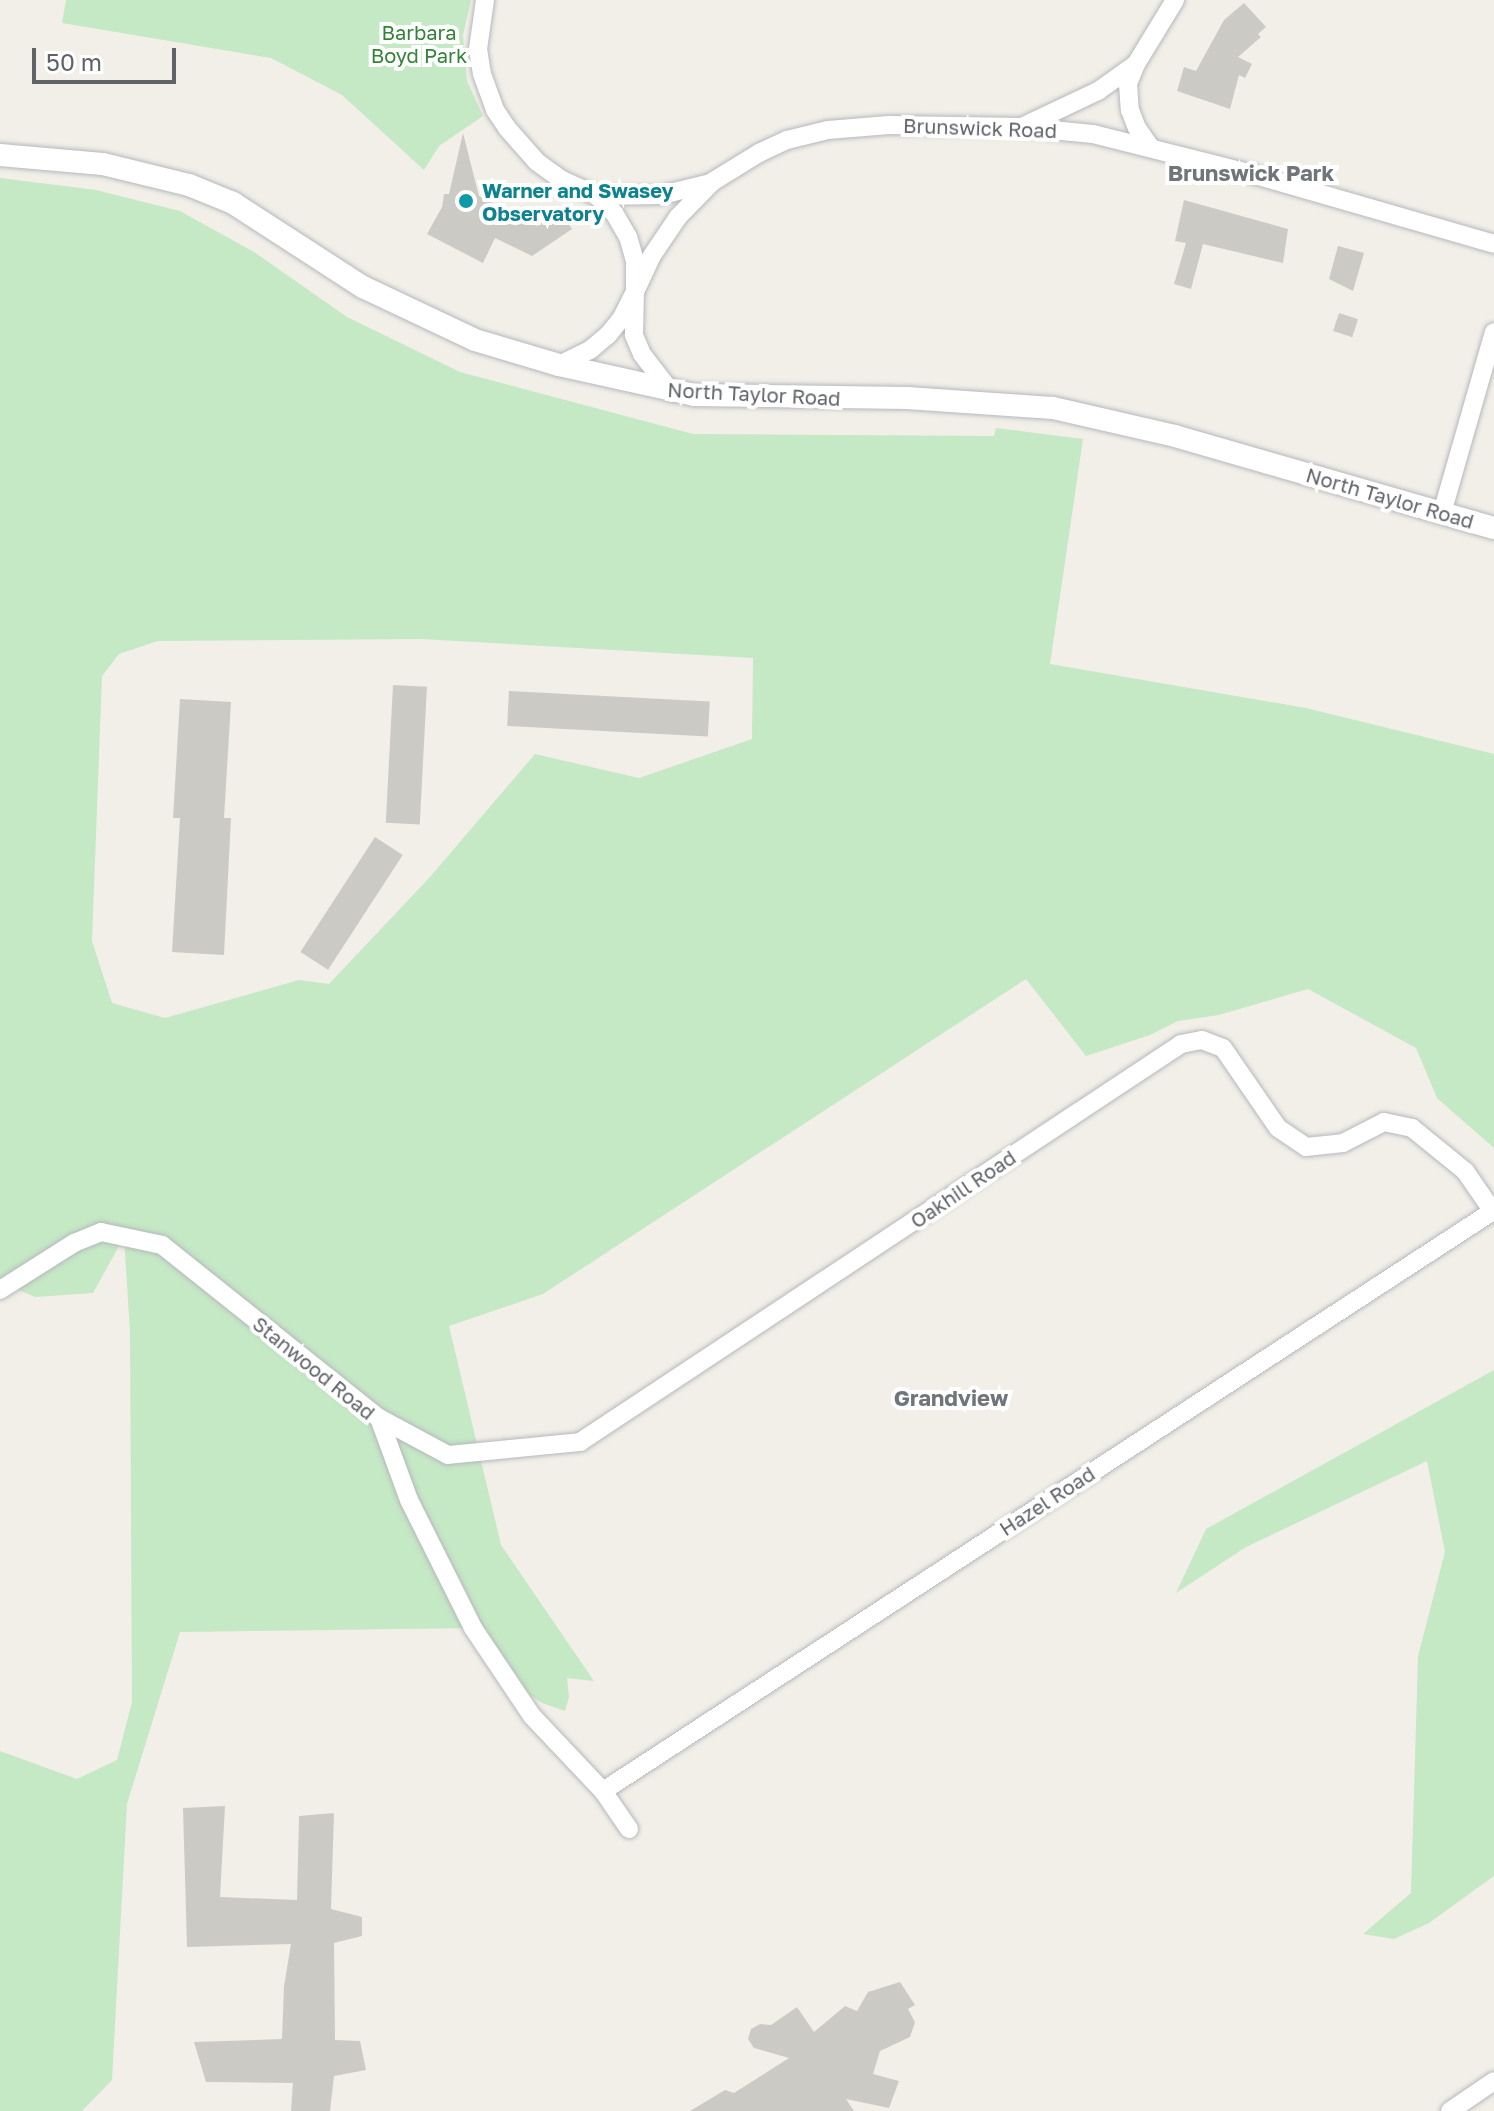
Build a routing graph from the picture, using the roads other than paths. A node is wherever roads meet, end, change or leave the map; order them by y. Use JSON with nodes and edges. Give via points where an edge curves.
{"nodes":[{"id":1,"x":485,"y":0,"type":"edge"},
{"id":2,"x":1175,"y":0,"type":"edge"},
{"id":3,"x":1136,"y":64,"type":"junction"},
{"id":4,"x":1021,"y":127,"type":"junction"},
{"id":5,"x":1151,"y":148,"type":"junction"},
{"id":6,"x":0,"y":155,"type":"edge"},
{"id":7,"x":712,"y":182,"type":"junction"},
{"id":8,"x":597,"y":196,"type":"junction"},
{"id":9,"x":1494,"y":244,"type":"edge"},
{"id":10,"x":635,"y":292,"type":"junction"},
{"id":11,"x":1494,"y":332,"type":"edge"},
{"id":12,"x":559,"y":365,"type":"junction"},
{"id":13,"x":672,"y":393,"type":"junction"},
{"id":14,"x":1442,"y":513,"type":"junction"},
{"id":15,"x":1494,"y":528,"type":"edge"},
{"id":16,"x":1493,"y":1212,"type":"edge"},
{"id":17,"x":0,"y":1290,"type":"edge"},
{"id":18,"x":379,"y":1418,"type":"junction"},
{"id":19,"x":603,"y":1791,"type":"junction"},
{"id":20,"x":629,"y":1829,"type":"dead end"},
{"id":21,"x":1494,"y":2081,"type":"edge"},
{"id":22,"x":1450,"y":2111,"type":"edge"}],
"edges":[{"from":1,"to":8,"type":"street","via":[[478,49],[495,110],[537,162]]},
{"from":2,"to":3,"type":"street"},
{"from":3,"to":4,"type":"street","via":[[1098,91]]},
{"from":3,"to":5,"type":"street","via":[[1128,84],[1130,110]]},
{"from":4,"to":5,"type":"street","name":"Brunswick Road","via":[[1093,134]]},
{"from":4,"to":7,"type":"street","name":"Brunswick Road","via":[[889,125],[828,130],[787,140]]},
{"from":5,"to":9,"type":"street","name":"Brunswick Road"},
{"from":6,"to":12,"type":"street","name":"North Taylor Road","via":[[103,164],[189,185],[233,203],[363,287],[475,340]]},
{"from":7,"to":8,"type":"street","via":[[662,195]]},
{"from":7,"to":10,"type":"street","name":"Brunswick Road","via":[[678,217]]},
{"from":8,"to":10,"type":"street","via":[[628,237]]},
{"from":10,"to":12,"type":"street","via":[[608,335]]},
{"from":10,"to":13,"type":"street","name":"Brunswick Road","via":[[634,335]]},
{"from":11,"to":14,"type":"street"},
{"from":12,"to":13,"type":"street","name":"North Taylor Road"},
{"from":13,"to":14,"type":"street","name":"North Taylor Road","via":[[907,398],[1053,408],[1175,436]]},
{"from":14,"to":15,"type":"street","name":"North Taylor Road"},
{"from":16,"to":18,"type":"street","name":"Oakhill Road","via":[[1465,1171],[1412,1128],[1384,1122],[1343,1143],[1306,1147],[1278,1128],[1223,1048],[1202,1040],[1181,1044],[580,1442],[448,1455]]},
{"from":16,"to":19,"type":"street","name":"Hazel Road"},
{"from":17,"to":18,"type":"street","name":"Stanwood Road","via":[[101,1232],[162,1245]]},
{"from":18,"to":19,"type":"street","name":"Stanwood Road","via":[[409,1500],[473,1628],[532,1716]]},
{"from":19,"to":20,"type":"street","name":"Stanwood Road"},
{"from":21,"to":22,"type":"street"}]}
